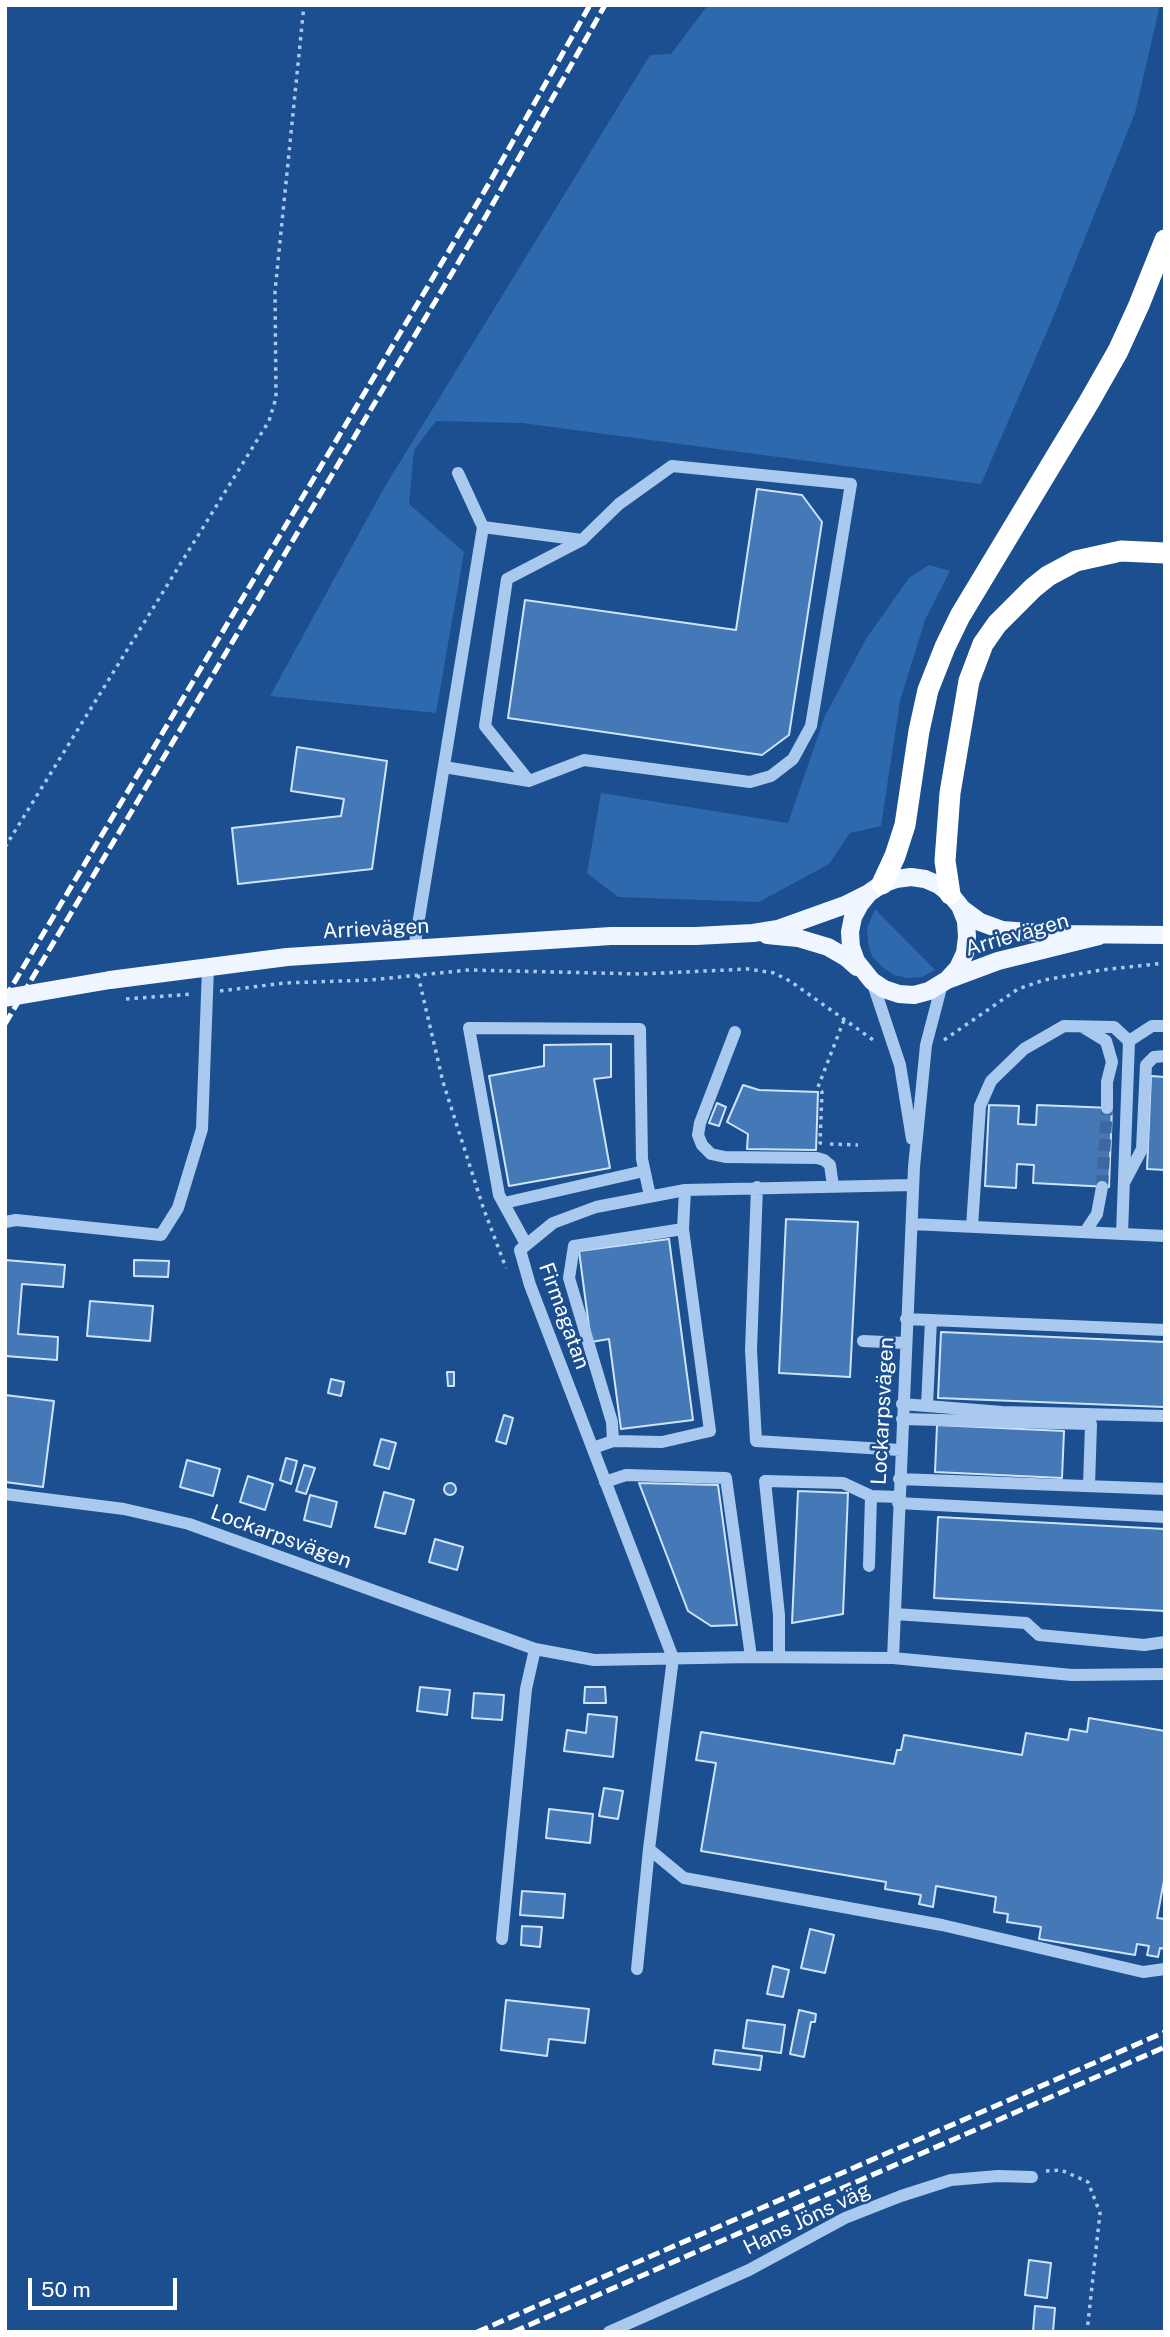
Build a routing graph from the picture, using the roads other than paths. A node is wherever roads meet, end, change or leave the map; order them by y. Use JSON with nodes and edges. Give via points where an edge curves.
{"nodes":[{"id":1,"x":1165,"y":240,"type":"edge"},
{"id":2,"x":458,"y":473,"type":"dead end"},
{"id":3,"x":482,"y":527,"type":"junction"},
{"id":4,"x":582,"y":540,"type":"junction"},
{"id":5,"x":1165,"y":553,"type":"edge"},
{"id":6,"x":444,"y":767,"type":"junction"},
{"id":7,"x":529,"y":782,"type":"junction"},
{"id":8,"x":876,"y":888,"type":"junction"},
{"id":9,"x":955,"y":900,"type":"junction"},
{"id":10,"x":753,"y":933,"type":"junction"},
{"id":11,"x":1165,"y":935,"type":"edge"},
{"id":12,"x":1100,"y":936,"type":"junction"},
{"id":13,"x":414,"y":949,"type":"junction"},
{"id":14,"x":208,"y":968,"type":"junction"},
{"id":15,"x":868,"y":977,"type":"junction"},
{"id":16,"x":945,"y":982,"type":"junction"},
{"id":17,"x":5,"y":998,"type":"edge"},
{"id":18,"x":1083,"y":1026,"type":"junction"},
{"id":19,"x":1165,"y":1026,"type":"edge"},
{"id":20,"x":734,"y":1032,"type":"dead end"},
{"id":21,"x":1129,"y":1041,"type":"junction"},
{"id":22,"x":1165,"y":1056,"type":"edge"},
{"id":23,"x":1107,"y":1108,"type":"tunnel mouth"},
{"id":24,"x":914,"y":1167,"type":"junction"},
{"id":25,"x":645,"y":1171,"type":"junction"},
{"id":26,"x":1124,"y":1184,"type":"junction"},
{"id":27,"x":913,"y":1185,"type":"junction"},
{"id":28,"x":833,"y":1186,"type":"junction"},
{"id":29,"x":757,"y":1187,"type":"junction"},
{"id":30,"x":1102,"y":1187,"type":"tunnel mouth"},
{"id":31,"x":685,"y":1190,"type":"junction"},
{"id":32,"x":650,"y":1196,"type":"junction"},
{"id":33,"x":503,"y":1203,"type":"junction"},
{"id":34,"x":5,"y":1223,"type":"edge"},
{"id":35,"x":912,"y":1224,"type":"junction"},
{"id":36,"x":972,"y":1227,"type":"junction"},
{"id":37,"x":683,"y":1229,"type":"junction"},
{"id":38,"x":1085,"y":1233,"type":"junction"},
{"id":39,"x":1122,"y":1234,"type":"junction"},
{"id":40,"x":1165,"y":1237,"type":"edge"},
{"id":41,"x":526,"y":1244,"type":"junction"},
{"id":42,"x":906,"y":1319,"type":"junction"},
{"id":43,"x":931,"y":1320,"type":"junction"},
{"id":44,"x":1165,"y":1330,"type":"edge"},
{"id":45,"x":863,"y":1341,"type":"dead end"},
{"id":46,"x":905,"y":1343,"type":"junction"},
{"id":47,"x":902,"y":1404,"type":"junction"},
{"id":48,"x":927,"y":1406,"type":"junction"},
{"id":49,"x":1165,"y":1416,"type":"edge"},
{"id":50,"x":902,"y":1419,"type":"junction"},
{"id":51,"x":613,"y":1441,"type":"junction"},
{"id":52,"x":593,"y":1448,"type":"junction"},
{"id":53,"x":900,"y":1450,"type":"junction"},
{"id":54,"x":899,"y":1479,"type":"junction"},
{"id":55,"x":605,"y":1482,"type":"junction"},
{"id":56,"x":1089,"y":1486,"type":"junction"},
{"id":57,"x":1165,"y":1489,"type":"edge"},
{"id":58,"x":5,"y":1493,"type":"edge"},
{"id":59,"x":871,"y":1496,"type":"junction"},
{"id":60,"x":898,"y":1500,"type":"junction"},
{"id":61,"x":1165,"y":1517,"type":"edge"},
{"id":62,"x":869,"y":1566,"type":"dead end"},
{"id":63,"x":895,"y":1614,"type":"junction"},
{"id":64,"x":1165,"y":1642,"type":"edge"},
{"id":65,"x":535,"y":1650,"type":"junction"},
{"id":66,"x":751,"y":1657,"type":"junction"},
{"id":67,"x":779,"y":1657,"type":"junction"},
{"id":68,"x":673,"y":1658,"type":"junction"},
{"id":69,"x":893,"y":1658,"type":"junction"},
{"id":70,"x":1165,"y":1674,"type":"edge"},
{"id":71,"x":649,"y":1849,"type":"junction"},
{"id":72,"x":502,"y":1939,"type":"dead end"},
{"id":73,"x":637,"y":1969,"type":"dead end"},
{"id":74,"x":1165,"y":1969,"type":"edge"},
{"id":75,"x":1032,"y":2177,"type":"road end"},
{"id":76,"x":609,"y":2332,"type":"edge"}],
"edges":[{"from":1,"to":8,"type":"highway","via":[[1118,351],[945,647],[928,690],[905,825],[895,856]]},
{"from":2,"to":3,"type":"street"},
{"from":3,"to":4,"type":"street"},
{"from":3,"to":6,"type":"street"},
{"from":4,"to":7,"type":"street","via":[[507,579],[485,726]]},
{"from":4,"to":7,"type":"street","via":[[619,504],[671,466],[851,484],[811,726],[793,759],[771,776],[750,782],[584,760]]},
{"from":5,"to":9,"type":"highway","via":[[1121,551],[1076,561],[1023,597],[983,644],[969,681],[951,780],[944,861]]},
{"from":6,"to":7,"type":"street"},
{"from":6,"to":13,"type":"street"},
{"from":8,"to":9,"type":"main road","via":[[896,879],[925,879]]},
{"from":8,"to":10,"type":"main road","name":"Arrievägen","via":[[845,905]]},
{"from":8,"to":15,"type":"main road","via":[[853,917],[850,932],[856,961]]},
{"from":9,"to":12,"type":"main road","name":"Arrievägen","via":[[980,922],[1002,930]]},
{"from":9,"to":16,"type":"main road","via":[[966,921],[965,954]]},
{"from":10,"to":13,"type":"main road","name":"Arrievägen","via":[[611,936]]},
{"from":10,"to":15,"type":"main road","name":"Arrievägen","via":[[828,947]]},
{"from":11,"to":12,"type":"main road","name":"Arrievägen"},
{"from":12,"to":16,"type":"main road","name":"Arrievägen","via":[[1007,958]]},
{"from":13,"to":14,"type":"main road","name":"Arrievägen","via":[[286,957]]},
{"from":14,"to":17,"type":"main road","name":"Arrievägen","bridge":true},
{"from":14,"to":34,"type":"street","via":[[202,1129],[178,1208],[160,1236],[16,1220]]},
{"from":15,"to":16,"type":"main road","via":[[891,991],[914,995]]},
{"from":15,"to":24,"type":"street","name":"Lockarpsvägen","via":[[893,1044]]},
{"from":16,"to":24,"type":"street","name":"Lockarpsvägen","via":[[926,1045]]},
{"from":18,"to":21,"type":"street","via":[[1114,1027]]},
{"from":18,"to":23,"type":"street","via":[[1106,1041],[1112,1062]]},
{"from":18,"to":36,"type":"street","via":[[1064,1026],[1024,1049],[991,1081],[980,1106]]},
{"from":19,"to":21,"type":"street","via":[[1152,1026]]},
{"from":20,"to":28,"type":"street","via":[[699,1123],[702,1145],[711,1154],[725,1157],[824,1160],[830,1165]]},
{"from":21,"to":26,"type":"street"},
{"from":22,"to":26,"type":"street","via":[[1154,1057],[1146,1065],[1143,1149]]},
{"from":24,"to":27,"type":"street","name":"Lockarpsvägen"},
{"from":25,"to":32,"type":"street"},
{"from":25,"to":33,"type":"street"},
{"from":25,"to":33,"type":"street","via":[[640,1029],[469,1028]]},
{"from":26,"to":39,"type":"street"},
{"from":27,"to":28,"type":"street","name":"Firmagatan"},
{"from":27,"to":35,"type":"street","name":"Lockarpsvägen"},
{"from":28,"to":29,"type":"street","name":"Firmagatan"},
{"from":29,"to":31,"type":"street","name":"Firmagatan"},
{"from":29,"to":53,"type":"street","via":[[751,1349],[756,1441]]},
{"from":30,"to":38,"type":"street","via":[[1097,1214]]},
{"from":31,"to":32,"type":"street","name":"Firmagatan"},
{"from":31,"to":37,"type":"street"},
{"from":32,"to":41,"type":"street","name":"Firmagatan","via":[[596,1207],[553,1223]]},
{"from":33,"to":41,"type":"street"},
{"from":35,"to":36,"type":"street"},
{"from":35,"to":42,"type":"street","name":"Lockarpsvägen"},
{"from":36,"to":38,"type":"street"},
{"from":37,"to":51,"type":"street","via":[[710,1431],[662,1442]]},
{"from":37,"to":51,"type":"street","via":[[574,1246],[569,1278],[612,1422]]},
{"from":38,"to":39,"type":"street"},
{"from":39,"to":40,"type":"street"},
{"from":41,"to":52,"type":"street","name":"Firmagatan","via":[[520,1250],[528,1279]]},
{"from":42,"to":43,"type":"street"},
{"from":42,"to":46,"type":"street","name":"Lockarpsvägen"},
{"from":43,"to":44,"type":"street"},
{"from":43,"to":48,"type":"street"},
{"from":45,"to":46,"type":"street"},
{"from":46,"to":47,"type":"street","name":"Lockarpsvägen"},
{"from":47,"to":48,"type":"street"},
{"from":47,"to":50,"type":"street","name":"Lockarpsvägen"},
{"from":48,"to":49,"type":"street"},
{"from":50,"to":53,"type":"street","name":"Lockarpsvägen"},
{"from":50,"to":56,"type":"street","via":[[1091,1424]]},
{"from":51,"to":52,"type":"street"},
{"from":52,"to":55,"type":"street","name":"Firmagatan"},
{"from":53,"to":54,"type":"street","name":"Lockarpsvägen"},
{"from":54,"to":56,"type":"street"},
{"from":54,"to":60,"type":"street","name":"Lockarpsvägen"},
{"from":55,"to":66,"type":"street","via":[[626,1475],[726,1478]]},
{"from":55,"to":68,"type":"street","name":"Firmagatan"},
{"from":56,"to":57,"type":"street"},
{"from":58,"to":65,"type":"street","name":"Lockarpsvägen","via":[[124,1508],[189,1524]]},
{"from":59,"to":60,"type":"street"},
{"from":59,"to":62,"type":"street"},
{"from":59,"to":67,"type":"street","via":[[843,1483],[765,1481]]},
{"from":60,"to":61,"type":"street"},
{"from":60,"to":63,"type":"street","name":"Lockarpsvägen"},
{"from":63,"to":64,"type":"street","via":[[1026,1623],[1039,1635],[1144,1645]]},
{"from":63,"to":69,"type":"street","name":"Lockarpsvägen"},
{"from":65,"to":68,"type":"street","name":"Lockarpsvägen","via":[[594,1660]]},
{"from":65,"to":72,"type":"street","via":[[526,1689]]},
{"from":66,"to":67,"type":"street","name":"Lockarpsvägen"},
{"from":66,"to":68,"type":"street","name":"Lockarpsvägen"},
{"from":67,"to":69,"type":"street","name":"Lockarpsvägen"},
{"from":68,"to":71,"type":"street"},
{"from":69,"to":70,"type":"street","name":"Lockarpsvägen","via":[[1072,1675]]},
{"from":71,"to":73,"type":"street"},
{"from":71,"to":74,"type":"street","via":[[684,1878],[942,1925],[1143,1972]]},
{"from":75,"to":76,"type":"street","name":"Hans Jöns väg","via":[[951,2180],[901,2196],[845,2218],[749,2270]]}]}
